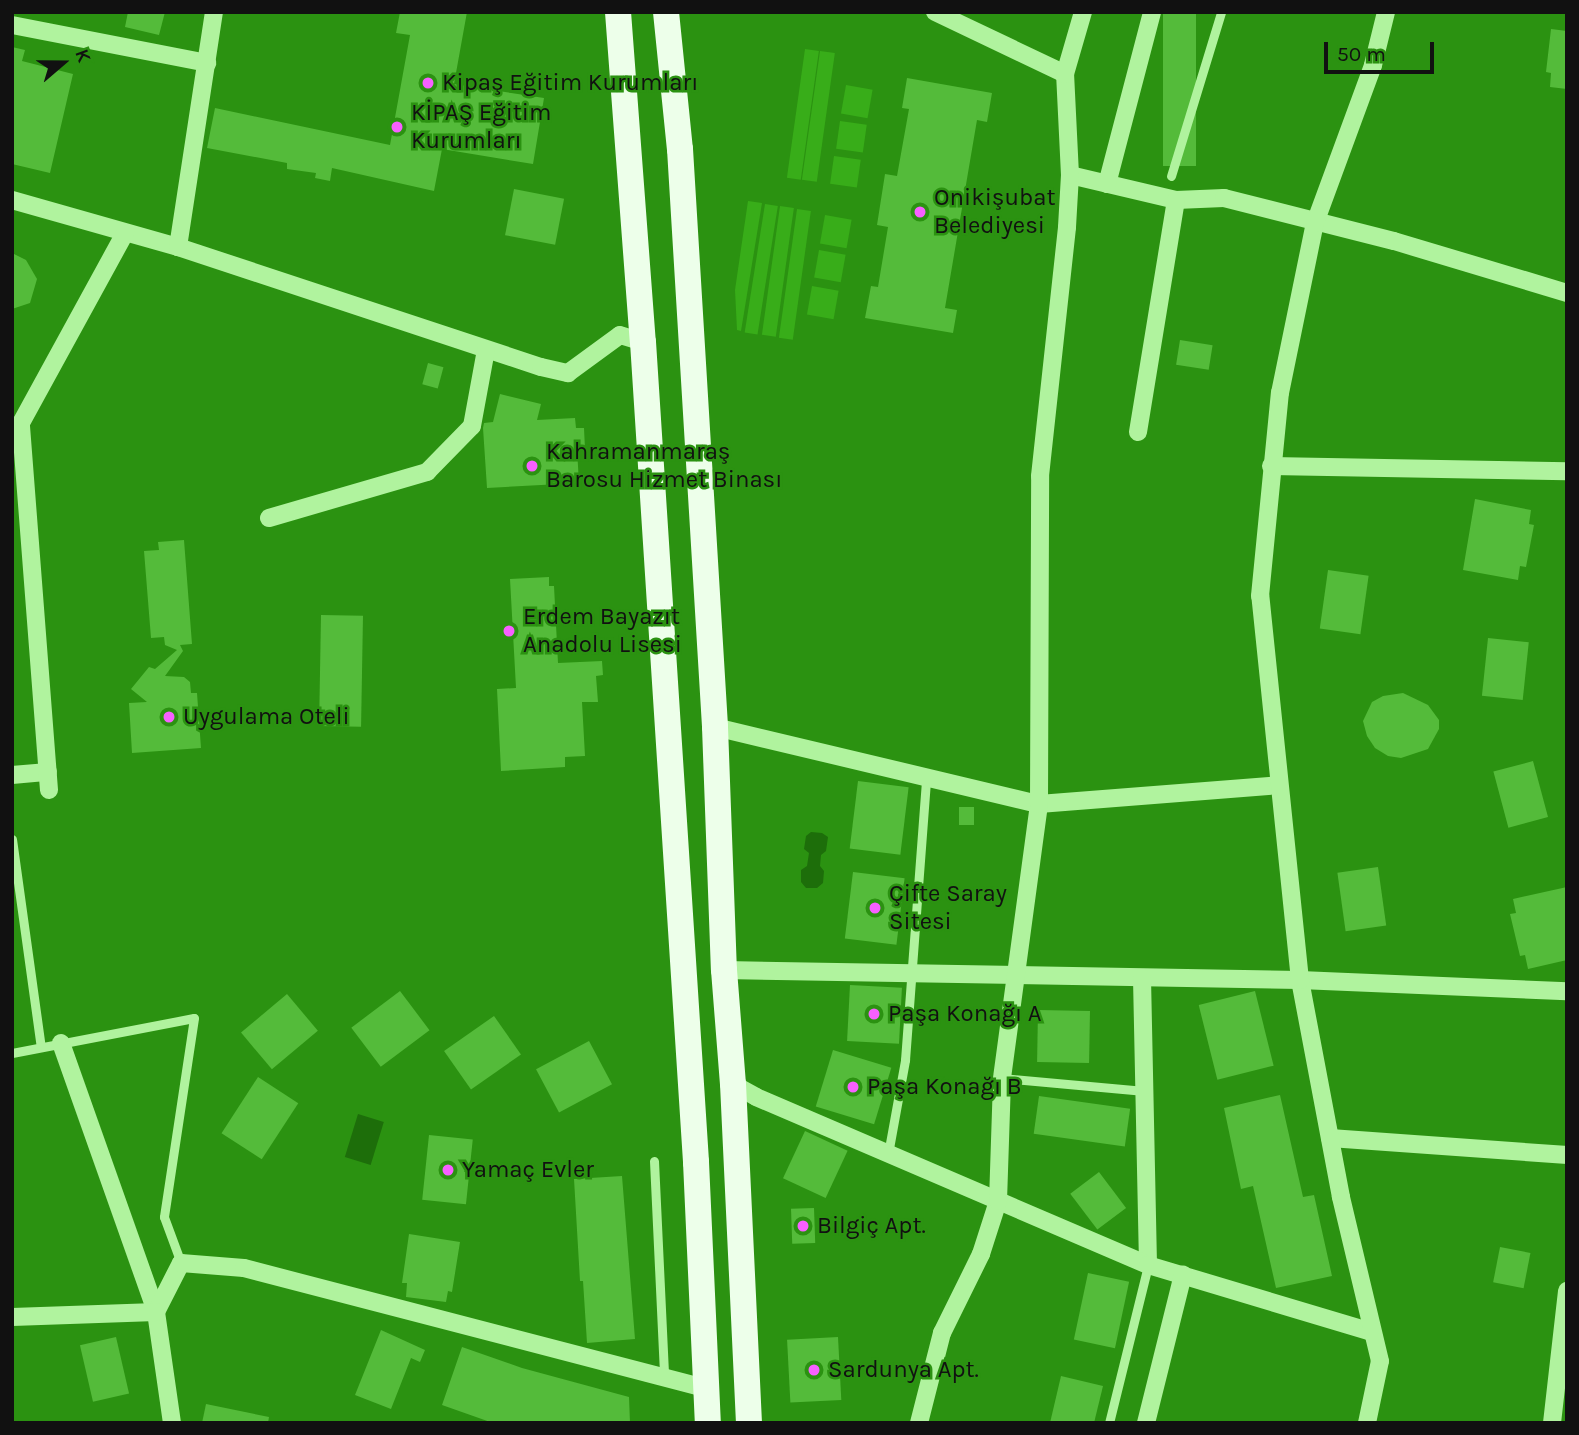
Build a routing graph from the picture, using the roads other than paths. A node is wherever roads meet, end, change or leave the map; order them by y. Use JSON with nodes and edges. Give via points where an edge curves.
{"nodes":[{"id":1,"x":215,"y":12,"type":"edge"},
{"id":2,"x":618,"y":12,"type":"edge"},
{"id":3,"x":666,"y":12,"type":"edge"},
{"id":4,"x":934,"y":12,"type":"edge"},
{"id":5,"x":1083,"y":12,"type":"edge"},
{"id":6,"x":1152,"y":12,"type":"edge"},
{"id":7,"x":1221,"y":12,"type":"edge"},
{"id":8,"x":1386,"y":12,"type":"edge"},
{"id":9,"x":12,"y":25,"type":"edge"},
{"id":10,"x":207,"y":63,"type":"junction"},
{"id":11,"x":1065,"y":74,"type":"junction"},
{"id":12,"x":1070,"y":175,"type":"junction"},
{"id":13,"x":1171,"y":176,"type":"dead end"},
{"id":14,"x":1107,"y":184,"type":"junction"},
{"id":15,"x":12,"y":200,"type":"edge"},
{"id":16,"x":1176,"y":201,"type":"junction"},
{"id":17,"x":1315,"y":223,"type":"junction"},
{"id":18,"x":125,"y":233,"type":"junction"},
{"id":19,"x":178,"y":247,"type":"junction"},
{"id":20,"x":1567,"y":293,"type":"edge"},
{"id":21,"x":643,"y":342,"type":"junction"},
{"id":22,"x":486,"y":350,"type":"junction"},
{"id":23,"x":20,"y":407,"type":"edge"},
{"id":24,"x":1138,"y":432,"type":"dead end"},
{"id":25,"x":1271,"y":466,"type":"junction"},
{"id":26,"x":1567,"y":471,"type":"edge"},
{"id":27,"x":269,"y":518,"type":"dead end"},
{"id":28,"x":715,"y":727,"type":"junction"},
{"id":29,"x":12,"y":775,"type":"edge"},
{"id":30,"x":926,"y":778,"type":"junction"},
{"id":31,"x":1278,"y":785,"type":"junction"},
{"id":32,"x":1039,"y":804,"type":"junction"},
{"id":33,"x":12,"y":839,"type":"edge"},
{"id":34,"x":724,"y":970,"type":"junction"},
{"id":35,"x":909,"y":974,"type":"junction"},
{"id":36,"x":1014,"y":976,"type":"junction"},
{"id":37,"x":1142,"y":978,"type":"junction"},
{"id":38,"x":1300,"y":979,"type":"junction"},
{"id":39,"x":1567,"y":991,"type":"edge"},
{"id":40,"x":61,"y":1043,"type":"junction"},
{"id":41,"x":41,"y":1047,"type":"junction"},
{"id":42,"x":12,"y":1053,"type":"edge"},
{"id":43,"x":1002,"y":1078,"type":"junction"},
{"id":44,"x":733,"y":1084,"type":"junction"},
{"id":45,"x":1144,"y":1091,"type":"junction"},
{"id":46,"x":1330,"y":1138,"type":"junction"},
{"id":47,"x":888,"y":1154,"type":"junction"},
{"id":48,"x":1567,"y":1155,"type":"edge"},
{"id":49,"x":654,"y":1161,"type":"dead end"},
{"id":50,"x":998,"y":1201,"type":"junction"},
{"id":51,"x":181,"y":1263,"type":"junction"},
{"id":52,"x":1148,"y":1265,"type":"junction"},
{"id":53,"x":1183,"y":1275,"type":"junction"},
{"id":54,"x":1566,"y":1297,"type":"edge"},
{"id":55,"x":156,"y":1312,"type":"junction"},
{"id":56,"x":12,"y":1317,"type":"edge"},
{"id":57,"x":1372,"y":1332,"type":"junction"},
{"id":58,"x":664,"y":1377,"type":"junction"},
{"id":59,"x":708,"y":1389,"type":"junction"},
{"id":60,"x":172,"y":1423,"type":"edge"},
{"id":61,"x":708,"y":1423,"type":"edge"},
{"id":62,"x":749,"y":1423,"type":"edge"},
{"id":63,"x":919,"y":1423,"type":"edge"},
{"id":64,"x":1109,"y":1423,"type":"edge"},
{"id":65,"x":1146,"y":1423,"type":"edge"},
{"id":66,"x":1367,"y":1423,"type":"edge"},
{"id":67,"x":1552,"y":1423,"type":"edge"}],
"edges":[{"from":1,"to":10,"type":"street"},
{"from":2,"to":21,"type":"main road"},
{"from":3,"to":28,"type":"main road","via":[[680,159]]},
{"from":4,"to":11,"type":"street"},
{"from":5,"to":11,"type":"street"},
{"from":6,"to":14,"type":"street"},
{"from":7,"to":13,"type":"lane"},
{"from":8,"to":17,"type":"street","via":[[1373,65]]},
{"from":9,"to":10,"type":"street"},
{"from":10,"to":19,"type":"street"},
{"from":11,"to":12,"type":"street"},
{"from":12,"to":14,"type":"street"},
{"from":12,"to":32,"type":"street","via":[[1040,477]]},
{"from":14,"to":16,"type":"street"},
{"from":15,"to":18,"type":"street"},
{"from":16,"to":17,"type":"street","via":[[1224,198]]},
{"from":16,"to":24,"type":"street"},
{"from":17,"to":20,"type":"street","via":[[1394,241]]},
{"from":17,"to":25,"type":"street","via":[[1280,393]]},
{"from":18,"to":19,"type":"street"},
{"from":18,"to":23,"type":"street"},
{"from":19,"to":22,"type":"street"},
{"from":21,"to":22,"type":"street","via":[[620,335],[568,373]]},
{"from":21,"to":59,"type":"main road"},
{"from":22,"to":27,"type":"street","via":[[472,426],[427,472]]},
{"from":23,"to":29,"type":"street","via":[[48,781]]},
{"from":25,"to":26,"type":"street"},
{"from":25,"to":31,"type":"street","via":[[1260,596]]},
{"from":28,"to":30,"type":"street"},
{"from":28,"to":34,"type":"main road"},
{"from":30,"to":32,"type":"street"},
{"from":30,"to":35,"type":"lane"},
{"from":31,"to":32,"type":"street"},
{"from":31,"to":38,"type":"street"},
{"from":32,"to":36,"type":"street"},
{"from":33,"to":41,"type":"lane"},
{"from":34,"to":35,"type":"street"},
{"from":34,"to":44,"type":"main road"},
{"from":35,"to":36,"type":"street"},
{"from":35,"to":47,"type":"lane","via":[[905,1060]]},
{"from":36,"to":37,"type":"street"},
{"from":36,"to":43,"type":"street"},
{"from":37,"to":38,"type":"street"},
{"from":37,"to":45,"type":"street"},
{"from":38,"to":39,"type":"street"},
{"from":38,"to":46,"type":"street"},
{"from":40,"to":41,"type":"lane"},
{"from":40,"to":51,"type":"lane","via":[[194,1018],[164,1217]]},
{"from":40,"to":55,"type":"street"},
{"from":41,"to":42,"type":"lane"},
{"from":43,"to":45,"type":"lane"},
{"from":43,"to":50,"type":"street"},
{"from":44,"to":47,"type":"street"},
{"from":44,"to":62,"type":"main road"},
{"from":45,"to":52,"type":"street"},
{"from":46,"to":48,"type":"street"},
{"from":46,"to":57,"type":"street"},
{"from":47,"to":50,"type":"street"},
{"from":49,"to":58,"type":"lane"},
{"from":50,"to":52,"type":"street"},
{"from":50,"to":63,"type":"street","via":[[981,1254],[942,1333]]},
{"from":51,"to":55,"type":"street"},
{"from":51,"to":58,"type":"street","via":[[244,1268]]},
{"from":52,"to":53,"type":"street"},
{"from":52,"to":64,"type":"lane"},
{"from":53,"to":57,"type":"street"},
{"from":53,"to":65,"type":"street"},
{"from":54,"to":67,"type":"street"},
{"from":55,"to":56,"type":"street"},
{"from":55,"to":60,"type":"street"},
{"from":57,"to":66,"type":"street","via":[[1380,1361]]},
{"from":58,"to":59,"type":"street"},
{"from":59,"to":61,"type":"main road"}]}
